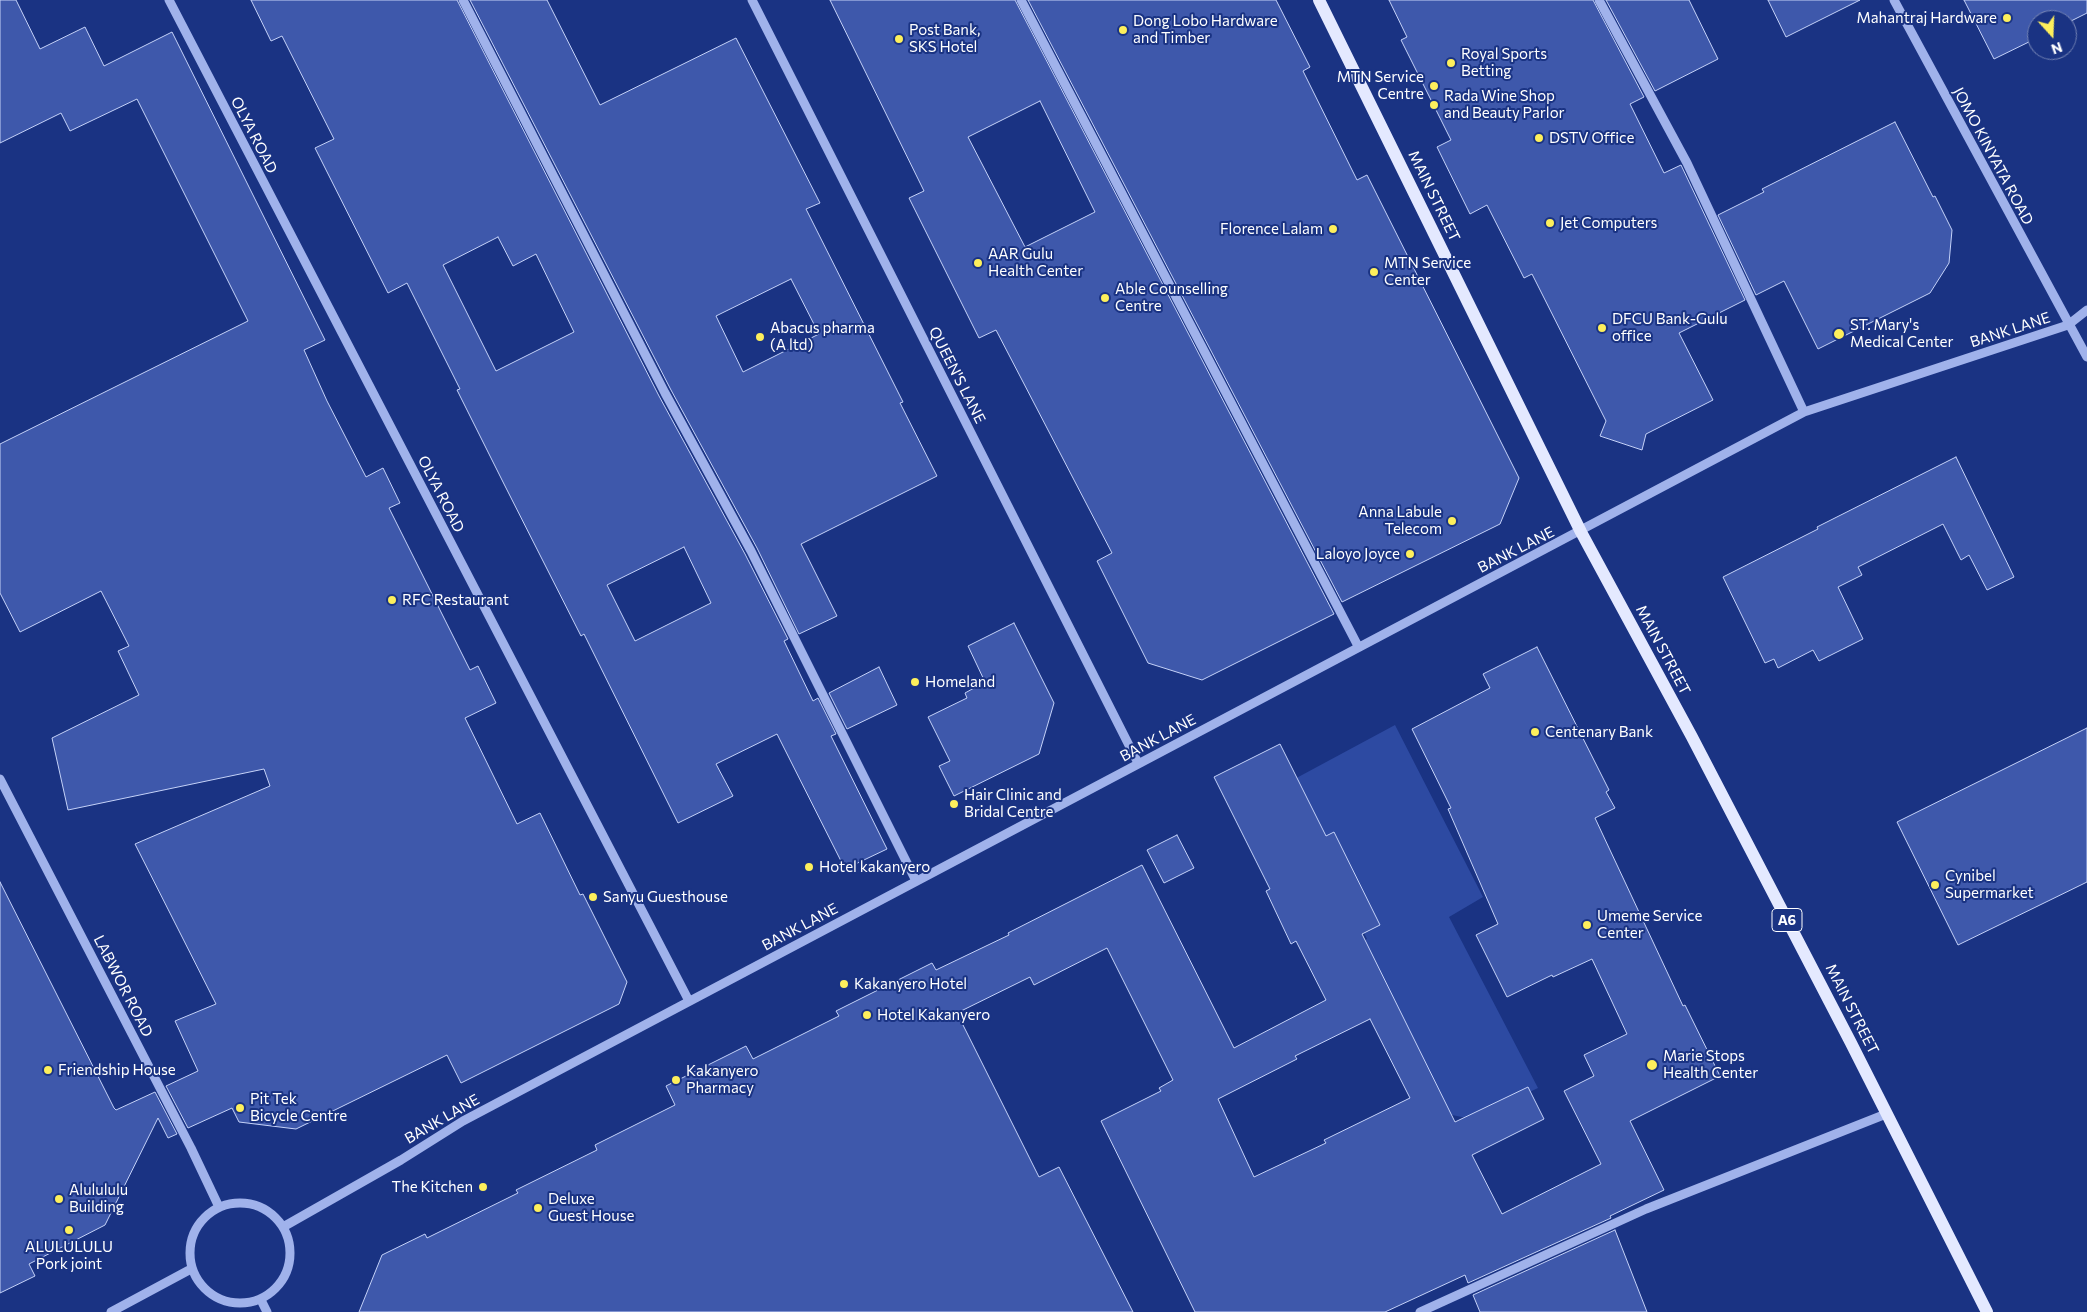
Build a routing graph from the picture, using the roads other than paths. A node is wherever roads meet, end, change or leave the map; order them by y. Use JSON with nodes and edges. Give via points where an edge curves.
{"nodes":[{"id":1,"x":169,"y":0,"type":"edge"},
{"id":2,"x":464,"y":0,"type":"edge"},
{"id":3,"x":752,"y":0,"type":"edge"},
{"id":4,"x":1021,"y":0,"type":"edge"},
{"id":5,"x":1319,"y":0,"type":"edge"},
{"id":6,"x":1599,"y":0,"type":"edge"},
{"id":7,"x":1894,"y":0,"type":"edge"},
{"id":8,"x":2087,"y":310,"type":"edge"},
{"id":9,"x":2068,"y":325,"type":"junction"},
{"id":10,"x":2087,"y":357,"type":"edge"},
{"id":11,"x":1804,"y":412,"type":"junction"},
{"id":12,"x":1581,"y":532,"type":"junction"},
{"id":13,"x":1358,"y":646,"type":"junction"},
{"id":14,"x":1138,"y":763,"type":"junction"},
{"id":15,"x":0,"y":779,"type":"edge"},
{"id":16,"x":916,"y":881,"type":"junction"},
{"id":17,"x":689,"y":1001,"type":"junction"},
{"id":18,"x":1886,"y":1114,"type":"junction"},
{"id":19,"x":219,"y":1207,"type":"junction"},
{"id":20,"x":284,"y":1227,"type":"junction"},
{"id":21,"x":191,"y":1269,"type":"junction"},
{"id":22,"x":261,"y":1300,"type":"junction"},
{"id":23,"x":111,"y":1312,"type":"edge"},
{"id":24,"x":268,"y":1312,"type":"edge"},
{"id":25,"x":1420,"y":1312,"type":"edge"},
{"id":26,"x":1987,"y":1312,"type":"edge"}],
"edges":[{"from":1,"to":17,"type":"street","name":"OLYA ROAD"},
{"from":2,"to":16,"type":"street","via":[[665,393],[751,551]]},
{"from":3,"to":14,"type":"street","name":"QUEEN'S LANE"},
{"from":4,"to":13,"type":"street"},
{"from":5,"to":12,"type":"main road","name":"MAIN STREET","number":"A6"},
{"from":6,"to":11,"type":"street","via":[[1687,163]]},
{"from":7,"to":9,"type":"street","name":"JOMO KINYATA ROAD"},
{"from":8,"to":9,"type":"street"},
{"from":9,"to":10,"type":"street","name":"JOMO KINYATA ROAD"},
{"from":9,"to":11,"type":"street","name":"BANK LANE"},
{"from":11,"to":12,"type":"street","name":"BANK LANE"},
{"from":12,"to":13,"type":"street","name":"BANK LANE"},
{"from":12,"to":18,"type":"main road","name":"MAIN STREET","number":"A6","via":[[1692,737]]},
{"from":13,"to":14,"type":"street","name":"BANK LANE"},
{"from":14,"to":16,"type":"street","name":"BANK LANE"},
{"from":15,"to":19,"type":"street","name":"LABWOR ROAD"},
{"from":16,"to":17,"type":"street","name":"BANK LANE"},
{"from":17,"to":20,"type":"street","name":"BANK LANE","via":[[463,1121]]},
{"from":18,"to":25,"type":"street","via":[[1646,1209]]},
{"from":18,"to":26,"type":"main road","name":"MAIN STREET","number":"A6"},
{"from":19,"to":20,"type":"street","via":[[255,1205],[266,1210]]},
{"from":19,"to":21,"type":"street","via":[[200,1222],[194,1233]]},
{"from":20,"to":22,"type":"street","via":[[291,1250],[290,1262],[280,1284]]},
{"from":21,"to":22,"type":"street","via":[[204,1289],[225,1302],[237,1304]]},
{"from":21,"to":23,"type":"street"},
{"from":22,"to":24,"type":"street"}]}
